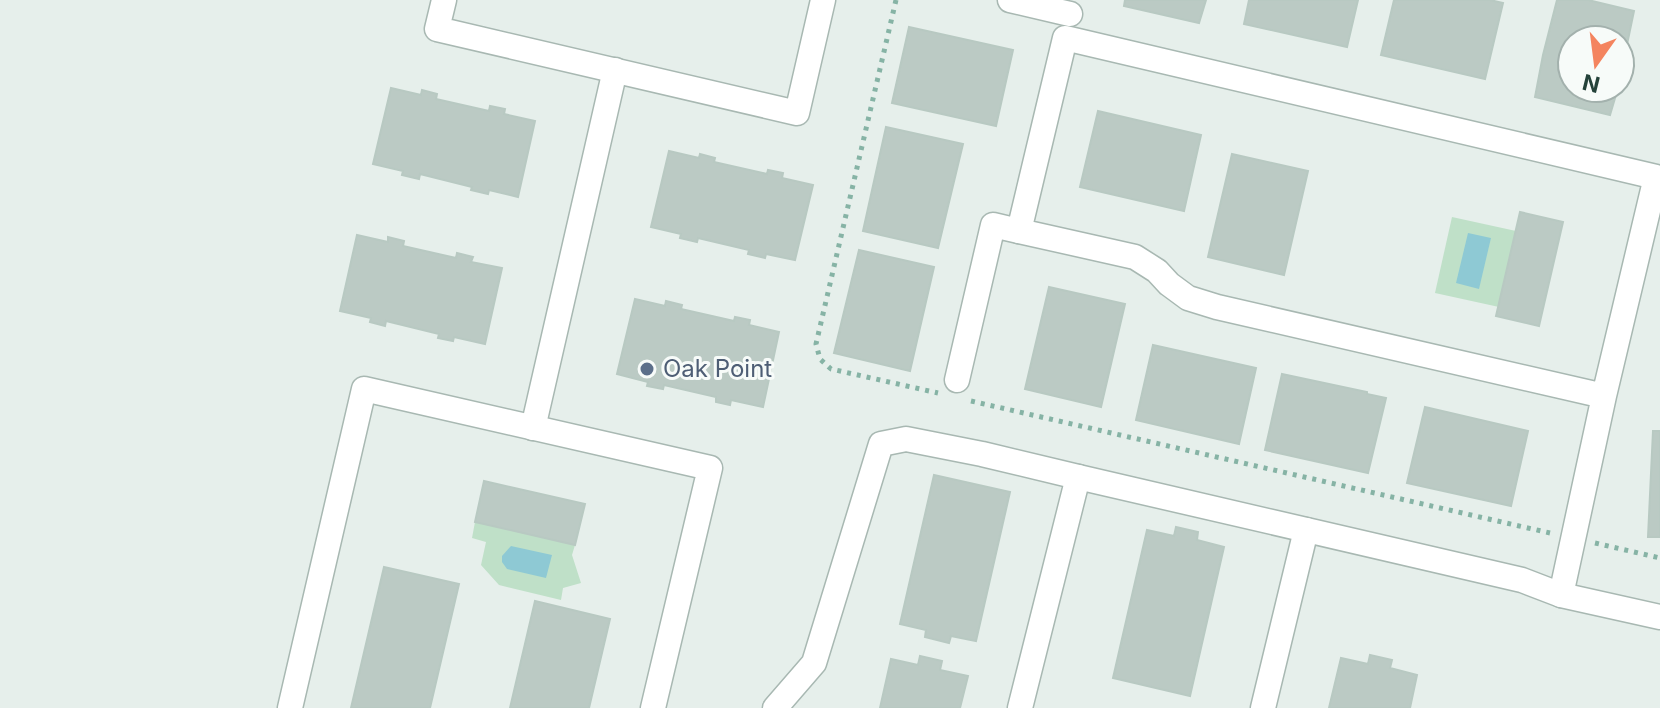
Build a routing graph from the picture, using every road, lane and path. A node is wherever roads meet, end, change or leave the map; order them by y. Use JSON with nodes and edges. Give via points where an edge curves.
{"nodes":[{"id":1,"x":444,"y":0,"type":"edge"},
{"id":2,"x":823,"y":0,"type":"edge"},
{"id":3,"x":896,"y":0,"type":"edge"},
{"id":4,"x":1010,"y":0,"type":"edge"},
{"id":5,"x":1072,"y":7,"type":"edge"},
{"id":6,"x":1065,"y":38,"type":"junction"},
{"id":7,"x":615,"y":70,"type":"junction"},
{"id":8,"x":1658,"y":168,"type":"edge"},
{"id":9,"x":1019,"y":231,"type":"junction"},
{"id":10,"x":948,"y":387,"type":"joint"},
{"id":11,"x":1604,"y":396,"type":"junction"},
{"id":12,"x":970,"y":401,"type":"dead end"},
{"id":13,"x":533,"y":428,"type":"junction"},
{"id":14,"x":1078,"y":477,"type":"junction"},
{"id":15,"x":1306,"y":530,"type":"junction"},
{"id":16,"x":1574,"y":539,"type":"junction"},
{"id":17,"x":1660,"y":558,"type":"edge"},
{"id":18,"x":1561,"y":595,"type":"junction"},
{"id":19,"x":1660,"y":617,"type":"edge"},
{"id":20,"x":290,"y":708,"type":"edge"},
{"id":21,"x":653,"y":708,"type":"edge"},
{"id":22,"x":775,"y":708,"type":"edge"},
{"id":23,"x":1020,"y":708,"type":"edge"},
{"id":24,"x":1263,"y":708,"type":"edge"}],
"edges":[{"from":1,"to":7,"type":"street","via":[[437,29]]},
{"from":2,"to":7,"type":"street","via":[[797,113]]},
{"from":3,"to":10,"type":"path","via":[[816,344],[820,359],[831,369]]},
{"from":4,"to":5,"type":"street"},
{"from":5,"to":6,"type":"street"},
{"from":6,"to":8,"type":"street"},
{"from":6,"to":9,"type":"street"},
{"from":7,"to":13,"type":"street"},
{"from":8,"to":11,"type":"street"},
{"from":9,"to":10,"type":"street","via":[[993,225]]},
{"from":9,"to":11,"type":"street","via":[[1135,257],[1188,298],[1217,307]]},
{"from":11,"to":16,"type":"street"},
{"from":12,"to":16,"type":"path"},
{"from":13,"to":20,"type":"street","via":[[364,389]]},
{"from":13,"to":21,"type":"street","via":[[710,468]]},
{"from":14,"to":15,"type":"street"},
{"from":14,"to":22,"type":"street","via":[[906,439],[881,444],[814,663]]},
{"from":14,"to":23,"type":"street"},
{"from":15,"to":18,"type":"street","via":[[1522,580]]},
{"from":15,"to":24,"type":"street"},
{"from":16,"to":17,"type":"path"},
{"from":16,"to":18,"type":"street"},
{"from":18,"to":19,"type":"street"}]}
